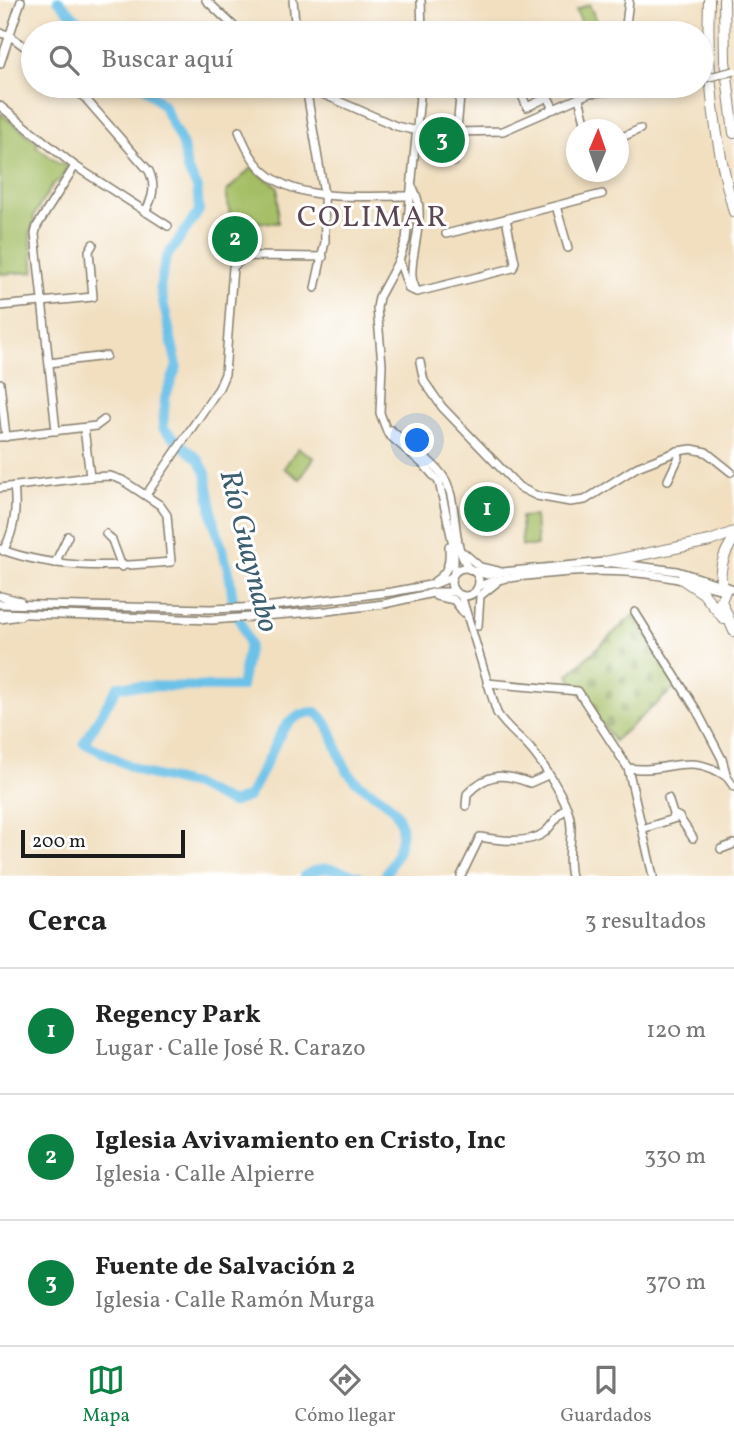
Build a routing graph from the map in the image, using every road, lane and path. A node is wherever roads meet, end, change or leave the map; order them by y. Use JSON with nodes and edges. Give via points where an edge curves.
{"nodes":[{"id":1,"x":206,"y":0,"type":"edge"},
{"id":2,"x":293,"y":0,"type":"edge"},
{"id":3,"x":421,"y":0,"type":"edge"},
{"id":4,"x":629,"y":0,"type":"edge"},
{"id":5,"x":709,"y":0,"type":"edge"},
{"id":6,"x":724,"y":0,"type":"edge"},
{"id":7,"x":21,"y":1,"type":"edge"},
{"id":8,"x":228,"y":21,"type":"edge"},
{"id":9,"x":295,"y":21,"type":"edge"},
{"id":10,"x":422,"y":21,"type":"edge"},
{"id":11,"x":626,"y":21,"type":"edge"},
{"id":12,"x":710,"y":21,"type":"edge"},
{"id":13,"x":0,"y":33,"type":"edge"},
{"id":14,"x":9,"y":36,"type":"junction"},
{"id":15,"x":21,"y":44,"type":"edge"},
{"id":16,"x":0,"y":64,"type":"edge"},
{"id":17,"x":734,"y":71,"type":"edge"},
{"id":18,"x":713,"y":76,"type":"edge"},
{"id":19,"x":85,"y":98,"type":"edge"},
{"id":20,"x":307,"y":98,"type":"edge"},
{"id":21,"x":330,"y":98,"type":"edge"},
{"id":22,"x":420,"y":98,"type":"edge"},
{"id":23,"x":460,"y":98,"type":"edge"},
{"id":24,"x":523,"y":98,"type":"edge"},
{"id":25,"x":546,"y":98,"type":"edge"},
{"id":26,"x":548,"y":98,"type":"edge"},
{"id":27,"x":579,"y":98,"type":"joint"},
{"id":28,"x":713,"y":98,"type":"edge"},
{"id":29,"x":729,"y":105,"type":"junction"},
{"id":30,"x":0,"y":106,"type":"edge"},
{"id":31,"x":554,"y":109,"type":"junction"},
{"id":32,"x":584,"y":119,"type":"edge"},
{"id":33,"x":734,"y":120,"type":"edge"},
{"id":34,"x":640,"y":129,"type":"dead end"},
{"id":35,"x":239,"y":131,"type":"dead end"},
{"id":36,"x":417,"y":131,"type":"junction"},
{"id":37,"x":456,"y":132,"type":"junction"},
{"id":38,"x":734,"y":133,"type":"edge"},
{"id":39,"x":629,"y":134,"type":"edge"},
{"id":40,"x":454,"y":162,"type":"dead end"},
{"id":41,"x":75,"y":166,"type":"junction"},
{"id":42,"x":411,"y":186,"type":"junction"},
{"id":43,"x":324,"y":194,"type":"junction"},
{"id":44,"x":602,"y":194,"type":"dead end"},
{"id":45,"x":411,"y":196,"type":"junction"},
{"id":46,"x":556,"y":205,"type":"junction"},
{"id":47,"x":145,"y":212,"type":"junction"},
{"id":48,"x":734,"y":212,"type":"edge"},
{"id":49,"x":506,"y":219,"type":"junction"},
{"id":50,"x":168,"y":226,"type":"dead end"},
{"id":51,"x":446,"y":234,"type":"dead end"},
{"id":52,"x":93,"y":244,"type":"dead end"},
{"id":53,"x":568,"y":248,"type":"dead end"},
{"id":54,"x":323,"y":257,"type":"junction"},
{"id":55,"x":399,"y":260,"type":"junction"},
{"id":56,"x":315,"y":288,"type":"dead end"},
{"id":57,"x":417,"y":292,"type":"junction"},
{"id":58,"x":43,"y":302,"type":"junction"},
{"id":59,"x":0,"y":306,"type":"edge"},
{"id":60,"x":106,"y":356,"type":"dead end"},
{"id":61,"x":420,"y":362,"type":"dead end"},
{"id":62,"x":49,"y":363,"type":"junction"},
{"id":63,"x":0,"y":383,"type":"edge"},
{"id":64,"x":104,"y":420,"type":"dead end"},
{"id":65,"x":383,"y":422,"type":"junction"},
{"id":66,"x":84,"y":428,"type":"junction"},
{"id":67,"x":56,"y":431,"type":"junction"},
{"id":68,"x":3,"y":437,"type":"edge"},
{"id":69,"x":678,"y":451,"type":"junction"},
{"id":70,"x":731,"y":472,"type":"dead end"},
{"id":71,"x":90,"y":477,"type":"junction"},
{"id":72,"x":668,"y":480,"type":"dead end"},
{"id":73,"x":14,"y":486,"type":"junction"},
{"id":74,"x":0,"y":488,"type":"edge"},
{"id":75,"x":146,"y":495,"type":"junction"},
{"id":76,"x":450,"y":531,"type":"junction"},
{"id":77,"x":734,"y":532,"type":"edge"},
{"id":78,"x":106,"y":534,"type":"dead end"},
{"id":79,"x":68,"y":536,"type":"dead end"},
{"id":80,"x":734,"y":539,"type":"edge"},
{"id":81,"x":460,"y":545,"type":"junction"},
{"id":82,"x":2,"y":550,"type":"edge"},
{"id":83,"x":605,"y":562,"type":"junction"},
{"id":84,"x":55,"y":563,"type":"junction"},
{"id":85,"x":122,"y":566,"type":"junction"},
{"id":86,"x":471,"y":570,"type":"junction"},
{"id":87,"x":502,"y":572,"type":"junction"},
{"id":88,"x":453,"y":575,"type":"junction"},
{"id":89,"x":508,"y":579,"type":"junction"},
{"id":90,"x":682,"y":579,"type":"junction"},
{"id":91,"x":423,"y":585,"type":"junction"},
{"id":92,"x":476,"y":589,"type":"junction"},
{"id":93,"x":728,"y":590,"type":"edge"},
{"id":94,"x":458,"y":594,"type":"junction"},
{"id":95,"x":0,"y":596,"type":"edge"},
{"id":96,"x":427,"y":596,"type":"junction"},
{"id":97,"x":0,"y":604,"type":"edge"},
{"id":98,"x":34,"y":604,"type":"junction"},
{"id":99,"x":635,"y":612,"type":"dead end"},
{"id":100,"x":0,"y":613,"type":"edge"},
{"id":101,"x":35,"y":615,"type":"junction"},
{"id":102,"x":0,"y":619,"type":"edge"},
{"id":103,"x":474,"y":626,"type":"junction"},
{"id":104,"x":734,"y":631,"type":"edge"},
{"id":105,"x":488,"y":683,"type":"junction"},
{"id":106,"x":628,"y":768,"type":"junction"},
{"id":107,"x":548,"y":775,"type":"junction"},
{"id":108,"x":727,"y":778,"type":"junction"},
{"id":109,"x":734,"y":787,"type":"edge"},
{"id":110,"x":668,"y":798,"type":"dead end"},
{"id":111,"x":466,"y":806,"type":"dead end"},
{"id":112,"x":567,"y":808,"type":"junction"},
{"id":113,"x":679,"y":817,"type":"junction"},
{"id":114,"x":642,"y":829,"type":"junction"},
{"id":115,"x":693,"y":838,"type":"dead end"},
{"id":116,"x":734,"y":844,"type":"edge"},
{"id":117,"x":721,"y":849,"type":"dead end"},
{"id":118,"x":461,"y":876,"type":"edge"},
{"id":119,"x":572,"y":876,"type":"edge"},
{"id":120,"x":653,"y":876,"type":"edge"}],
"edges":[{"from":1,"to":8,"type":"street"},
{"from":2,"to":9,"type":"street"},
{"from":3,"to":10,"type":"street"},
{"from":4,"to":11,"type":"street"},
{"from":5,"to":12,"type":"highway"},
{"from":6,"to":29,"type":"highway"},
{"from":7,"to":14,"type":"street"},
{"from":13,"to":14,"type":"street"},
{"from":14,"to":15,"type":"street"},
{"from":14,"to":16,"type":"street"},
{"from":17,"to":18,"type":"street","bridge":true},
{"from":19,"to":47,"type":"street","via":[[149,171],[153,192]]},
{"from":20,"to":43,"type":"street"},
{"from":21,"to":36,"type":"street"},
{"from":22,"to":36,"type":"street"},
{"from":23,"to":37,"type":"street"},
{"from":24,"to":25,"type":"street","via":[[527,107]]},
{"from":26,"to":31,"type":"street"},
{"from":27,"to":31,"type":"street"},
{"from":27,"to":32,"type":"street"},
{"from":28,"to":48,"type":"highway"},
{"from":29,"to":33,"type":"highway"},
{"from":29,"to":38,"type":"highway"},
{"from":30,"to":41,"type":"street"},
{"from":31,"to":37,"type":"street","via":[[503,131]]},
{"from":34,"to":39,"type":"street"},
{"from":35,"to":43,"type":"street","via":[[254,161],[273,179],[296,190]]},
{"from":36,"to":37,"type":"street"},
{"from":36,"to":42,"type":"street"},
{"from":37,"to":40,"type":"street"},
{"from":41,"to":47,"type":"street"},
{"from":41,"to":58,"type":"street","via":[[35,234]]},
{"from":42,"to":45,"type":"street"},
{"from":42,"to":57,"type":"street","via":[[418,199],[412,271]]},
{"from":43,"to":45,"type":"street"},
{"from":43,"to":54,"type":"street"},
{"from":44,"to":46,"type":"street"},
{"from":45,"to":55,"type":"street"},
{"from":46,"to":49,"type":"street"},
{"from":46,"to":53,"type":"street"},
{"from":47,"to":50,"type":"street"},
{"from":49,"to":51,"type":"street"},
{"from":49,"to":57,"type":"street","via":[[515,267]]},
{"from":52,"to":58,"type":"street","via":[[89,251],[93,297]]},
{"from":54,"to":56,"type":"street"},
{"from":54,"to":75,"type":"street","via":[[252,256],[233,267],[225,374]]},
{"from":55,"to":57,"type":"street","via":[[408,289]]},
{"from":55,"to":65,"type":"street","via":[[377,308]]},
{"from":58,"to":59,"type":"street"},
{"from":58,"to":62,"type":"street"},
{"from":60,"to":62,"type":"street"},
{"from":61,"to":69,"type":"street","via":[[424,381],[442,407],[519,487],[537,496],[585,500],[637,467]]},
{"from":62,"to":67,"type":"street"},
{"from":63,"to":68,"type":"street"},
{"from":64,"to":66,"type":"street"},
{"from":65,"to":76,"type":"street","via":[[388,434],[437,478]]},
{"from":65,"to":81,"type":"street","via":[[446,480]]},
{"from":66,"to":67,"type":"street"},
{"from":66,"to":71,"type":"street"},
{"from":67,"to":68,"type":"street"},
{"from":69,"to":70,"type":"street","via":[[706,452]]},
{"from":69,"to":72,"type":"street"},
{"from":71,"to":73,"type":"street"},
{"from":71,"to":75,"type":"street","via":[[110,476]]},
{"from":73,"to":74,"type":"street"},
{"from":73,"to":82,"type":"street","via":[[16,515]]},
{"from":75,"to":85,"type":"street","via":[[167,515],[172,562]]},
{"from":76,"to":88,"type":"street"},
{"from":76,"to":91,"type":"street","via":[[446,570]]},
{"from":77,"to":83,"type":"highway"},
{"from":78,"to":85,"type":"street","via":[[113,540]]},
{"from":79,"to":84,"type":"street"},
{"from":80,"to":93,"type":"highway","via":[[725,553]]},
{"from":81,"to":86,"type":"street"},
{"from":81,"to":87,"type":"street","via":[[474,564]]},
{"from":82,"to":84,"type":"street"},
{"from":83,"to":87,"type":"street"},
{"from":83,"to":93,"type":"street","via":[[665,568]]},
{"from":84,"to":85,"type":"street"},
{"from":86,"to":87,"type":"street","via":[[488,575]]},
{"from":86,"to":88,"type":"street","via":[[460,569]]},
{"from":86,"to":92,"type":"street","via":[[478,579]]},
{"from":88,"to":91,"type":"street"},
{"from":88,"to":94,"type":"street","via":[[451,584]]},
{"from":89,"to":90,"type":"street","via":[[592,570]]},
{"from":89,"to":92,"type":"street"},
{"from":89,"to":103,"type":"street","via":[[480,596]]},
{"from":90,"to":93,"type":"street"},
{"from":90,"to":104,"type":"highway","via":[[703,593]]},
{"from":91,"to":98,"type":"street","via":[[264,607]]},
{"from":92,"to":94,"type":"street","via":[[467,596]]},
{"from":92,"to":103,"type":"street"},
{"from":93,"to":104,"type":"highway","via":[[721,601]]},
{"from":94,"to":96,"type":"street","via":[[447,591]]},
{"from":94,"to":103,"type":"street"},
{"from":95,"to":98,"type":"street"},
{"from":96,"to":101,"type":"street","via":[[327,611],[212,620]]},
{"from":96,"to":103,"type":"street","via":[[454,600]]},
{"from":97,"to":98,"type":"street"},
{"from":99,"to":108,"type":"street","via":[[697,711]]},
{"from":100,"to":101,"type":"street"},
{"from":101,"to":102,"type":"street"},
{"from":103,"to":105,"type":"street"},
{"from":105,"to":106,"type":"street","via":[[578,691]]},
{"from":105,"to":107,"type":"street","via":[[503,723],[528,746]]},
{"from":106,"to":108,"type":"street","via":[[697,763]]},
{"from":106,"to":114,"type":"street"},
{"from":107,"to":111,"type":"street","via":[[530,783],[508,775],[488,779],[467,794]]},
{"from":107,"to":112,"type":"street"},
{"from":108,"to":109,"type":"street"},
{"from":110,"to":113,"type":"street","via":[[673,814]]},
{"from":112,"to":118,"type":"street","via":[[544,834],[510,842],[480,838]]},
{"from":112,"to":119,"type":"street","via":[[572,828]]},
{"from":113,"to":114,"type":"street"},
{"from":113,"to":115,"type":"street"},
{"from":114,"to":120,"type":"street"},
{"from":116,"to":117,"type":"street"}]}
